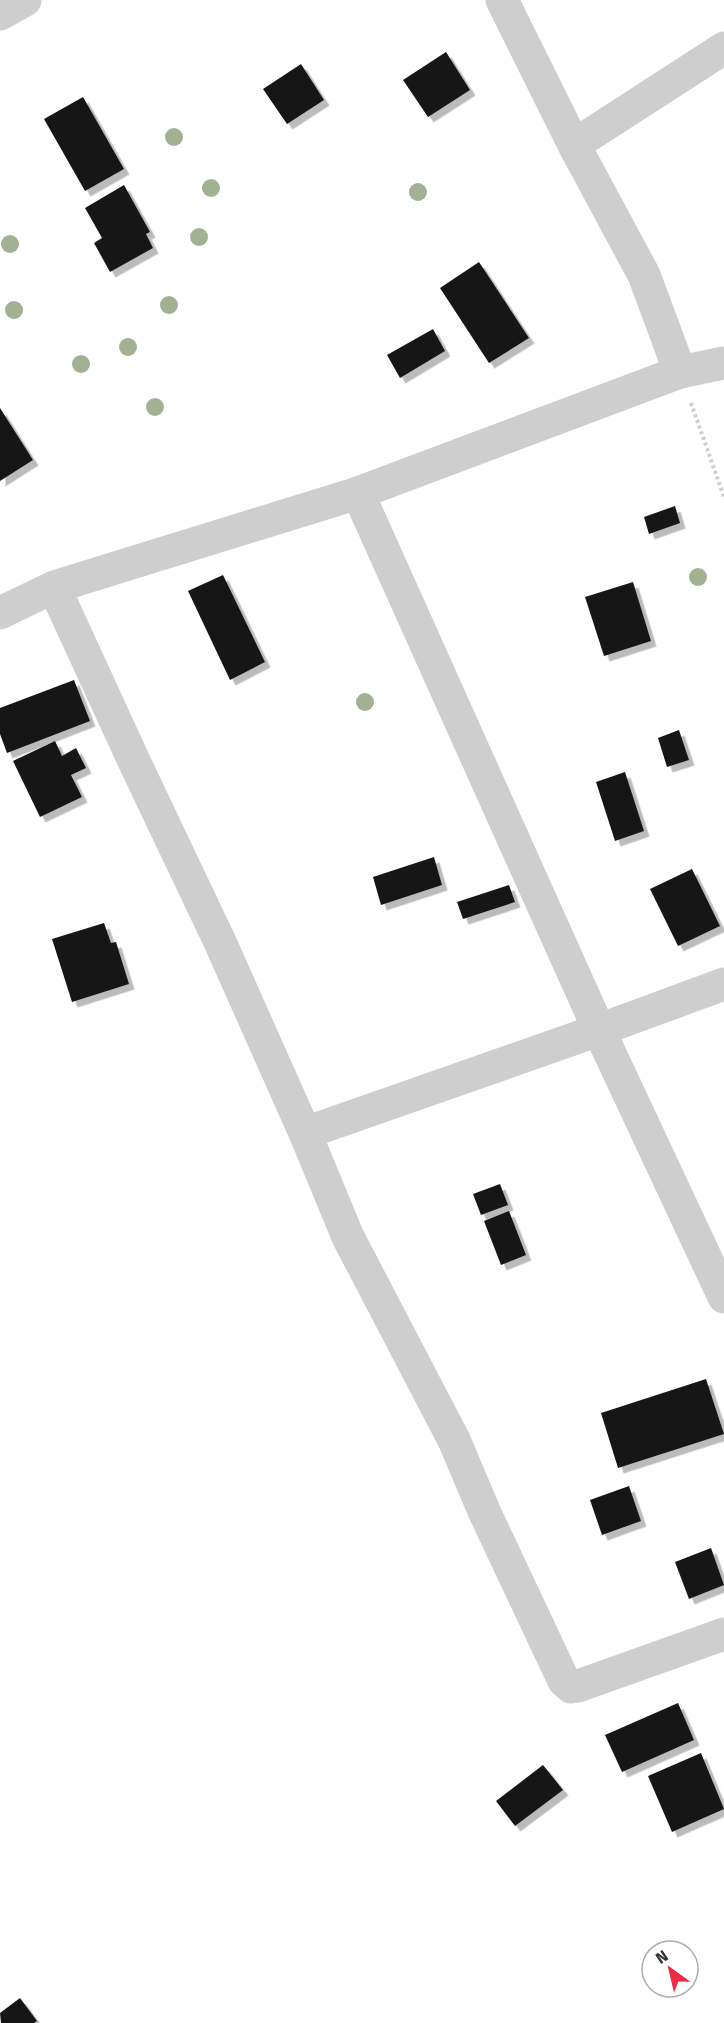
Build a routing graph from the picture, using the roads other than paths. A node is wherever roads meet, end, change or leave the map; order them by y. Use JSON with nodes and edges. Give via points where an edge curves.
{"nodes":[{"id":1,"x":25,"y":0,"type":"edge"},
{"id":2,"x":502,"y":0,"type":"edge"},
{"id":3,"x":0,"y":14,"type":"edge"},
{"id":4,"x":724,"y":48,"type":"edge"},
{"id":5,"x":574,"y":145,"type":"junction"},
{"id":6,"x":724,"y":363,"type":"edge"},
{"id":7,"x":680,"y":372,"type":"junction"},
{"id":8,"x":358,"y":493,"type":"junction"},
{"id":9,"x":54,"y":587,"type":"junction"},
{"id":10,"x":0,"y":613,"type":"edge"},
{"id":11,"x":724,"y":984,"type":"edge"},
{"id":12,"x":599,"y":1030,"type":"junction"},
{"id":13,"x":305,"y":1133,"type":"junction"},
{"id":14,"x":724,"y":1297,"type":"edge"},
{"id":15,"x":724,"y":1634,"type":"edge"}],
"edges":[{"from":1,"to":3,"type":"street"},
{"from":2,"to":5,"type":"street"},
{"from":4,"to":5,"type":"street"},
{"from":5,"to":7,"type":"street","via":[[644,275]]},
{"from":6,"to":7,"type":"street"},
{"from":7,"to":8,"type":"street"},
{"from":8,"to":9,"type":"street"},
{"from":8,"to":12,"type":"street"},
{"from":9,"to":10,"type":"street"},
{"from":9,"to":13,"type":"street"},
{"from":11,"to":12,"type":"street"},
{"from":12,"to":13,"type":"street"},
{"from":12,"to":14,"type":"street"},
{"from":13,"to":15,"type":"street","via":[[348,1238],[454,1440],[564,1681],[571,1687],[578,1686]]}]}
